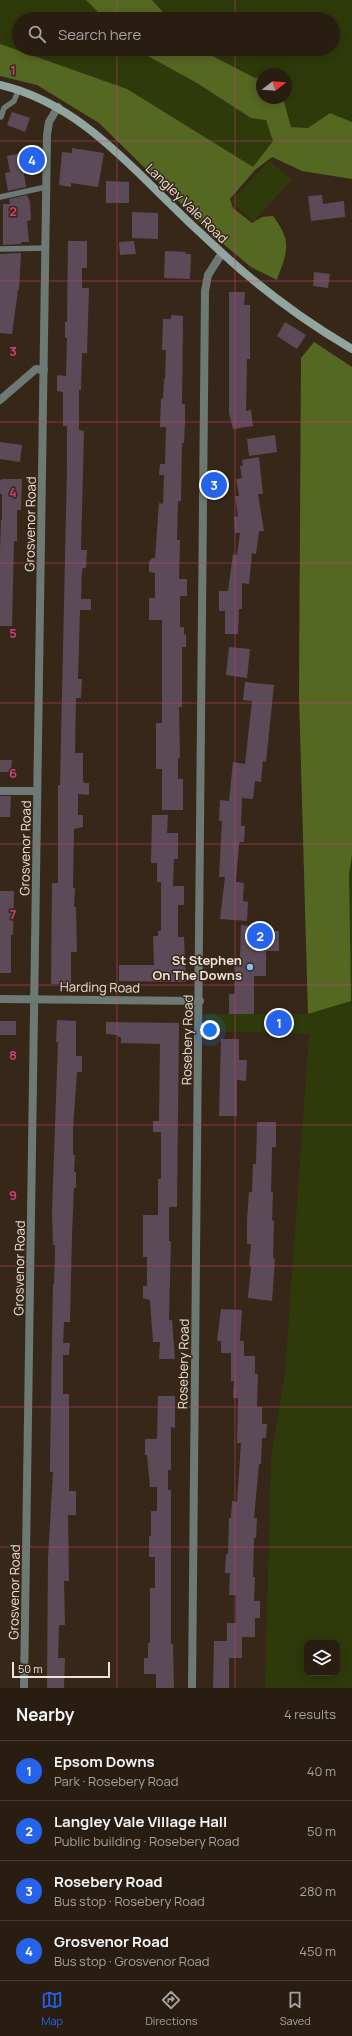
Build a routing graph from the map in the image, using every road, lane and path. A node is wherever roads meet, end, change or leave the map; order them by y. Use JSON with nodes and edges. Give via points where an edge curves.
{"nodes":[{"id":1,"x":0,"y":85,"type":"edge"},
{"id":2,"x":19,"y":89,"type":"junction"},
{"id":3,"x":58,"y":107,"type":"junction"},
{"id":4,"x":1,"y":117,"type":"edge"},
{"id":5,"x":46,"y":187,"type":"junction"},
{"id":6,"x":0,"y":197,"type":"edge"},
{"id":7,"x":46,"y":248,"type":"junction"},
{"id":8,"x":0,"y":249,"type":"edge"},
{"id":9,"x":222,"y":253,"type":"junction"},
{"id":10,"x":352,"y":350,"type":"edge"},
{"id":11,"x":44,"y":370,"type":"junction"},
{"id":12,"x":0,"y":400,"type":"edge"},
{"id":13,"x":0,"y":791,"type":"edge"},
{"id":14,"x":37,"y":791,"type":"junction"},
{"id":15,"x":0,"y":999,"type":"edge"},
{"id":16,"x":35,"y":999,"type":"junction"},
{"id":17,"x":200,"y":1001,"type":"junction"},
{"id":18,"x":24,"y":1688,"type":"edge"},
{"id":19,"x":192,"y":1688,"type":"edge"}],
"edges":[{"from":1,"to":2,"type":"street","name":"Langley Vale Road"},
{"from":2,"to":3,"type":"street","name":"Langley Vale Road"},
{"from":2,"to":4,"type":"lane","via":[[14,101],[4,108]]},
{"from":3,"to":5,"type":"street","name":"Grosvenor Road","via":[[47,135]]},
{"from":3,"to":9,"type":"street","name":"Langley Vale Road","via":[[100,137]]},
{"from":5,"to":6,"type":"lane"},
{"from":5,"to":7,"type":"street","name":"Grosvenor Road"},
{"from":7,"to":8,"type":"lane"},
{"from":7,"to":11,"type":"street","name":"Grosvenor Road"},
{"from":9,"to":10,"type":"street","name":"Langley Vale Road","via":[[287,306]]},
{"from":9,"to":17,"type":"street","name":"Rosebery Road","via":[[208,275],[205,291]]},
{"from":11,"to":12,"type":"street","via":[[36,370]]},
{"from":11,"to":14,"type":"street","name":"Grosvenor Road"},
{"from":13,"to":14,"type":"street"},
{"from":14,"to":16,"type":"street","name":"Grosvenor Road"},
{"from":15,"to":16,"type":"street","name":"Harding Road"},
{"from":16,"to":17,"type":"street","name":"Harding Road"},
{"from":16,"to":18,"type":"street","name":"Grosvenor Road"},
{"from":17,"to":19,"type":"street","name":"Rosebery Road"}]}
